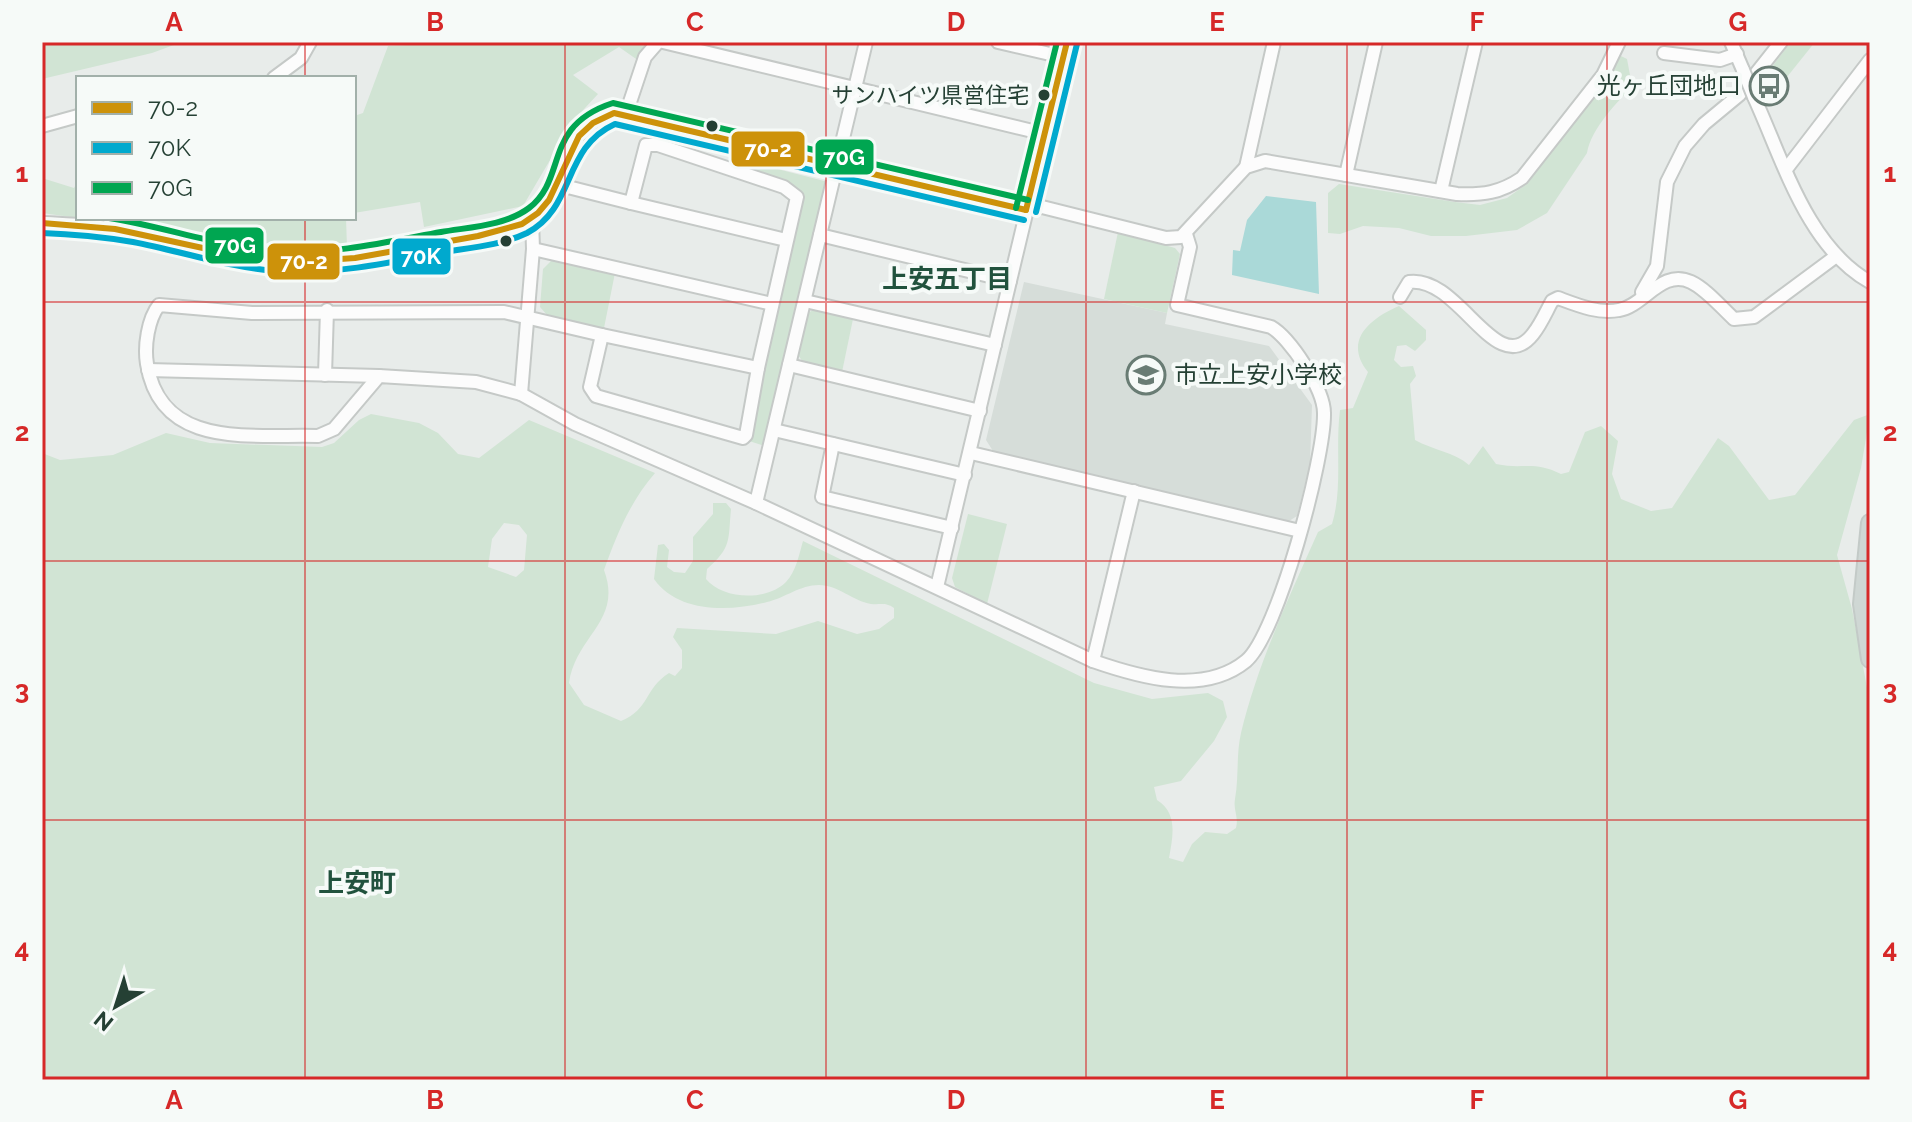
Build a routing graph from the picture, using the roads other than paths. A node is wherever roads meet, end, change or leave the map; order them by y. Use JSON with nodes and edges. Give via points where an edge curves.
{"nodes":[{"id":1,"x":310,"y":42,"type":"edge"},
{"id":2,"x":660,"y":42,"type":"edge"},
{"id":3,"x":866,"y":42,"type":"edge"},
{"id":4,"x":998,"y":42,"type":"edge"},
{"id":5,"x":1067,"y":42,"type":"edge"},
{"id":6,"x":1274,"y":42,"type":"edge"},
{"id":7,"x":1376,"y":42,"type":"edge"},
{"id":8,"x":1476,"y":42,"type":"edge"},
{"id":9,"x":1619,"y":42,"type":"edge"},
{"id":10,"x":1781,"y":42,"type":"edge"},
{"id":11,"x":1734,"y":48,"type":"edge"},
{"id":12,"x":1664,"y":53,"type":"dead end"},
{"id":13,"x":1063,"y":57,"type":"junction"},
{"id":14,"x":1870,"y":60,"type":"edge"},
{"id":15,"x":277,"y":76,"type":"edge"},
{"id":16,"x":1857,"y":79,"type":"junction"},
{"id":17,"x":855,"y":88,"type":"junction"},
{"id":18,"x":1870,"y":88,"type":"edge"},
{"id":19,"x":626,"y":114,"type":"junction"},
{"id":20,"x":76,"y":117,"type":"edge"},
{"id":21,"x":42,"y":126,"type":"edge"},
{"id":22,"x":1045,"y":134,"type":"junction"},
{"id":23,"x":837,"y":165,"type":"junction"},
{"id":24,"x":1246,"y":167,"type":"junction"},
{"id":25,"x":1787,"y":168,"type":"junction"},
{"id":26,"x":1346,"y":175,"type":"junction"},
{"id":27,"x":556,"y":184,"type":"junction"},
{"id":28,"x":1441,"y":191,"type":"junction"},
{"id":29,"x":631,"y":203,"type":"junction"},
{"id":30,"x":1026,"y":210,"type":"junction"},
{"id":31,"x":532,"y":219,"type":"junction"},
{"id":32,"x":42,"y":223,"type":"edge"},
{"id":33,"x":1186,"y":234,"type":"junction"},
{"id":34,"x":820,"y":235,"type":"junction"},
{"id":35,"x":786,"y":240,"type":"junction"},
{"id":36,"x":533,"y":249,"type":"junction"},
{"id":37,"x":1835,"y":257,"type":"junction"},
{"id":38,"x":1010,"y":281,"type":"junction"},
{"id":39,"x":1870,"y":282,"type":"edge"},
{"id":40,"x":1400,"y":297,"type":"dead end"},
{"id":41,"x":1643,"y":297,"type":"junction"},
{"id":42,"x":805,"y":301,"type":"junction"},
{"id":43,"x":772,"y":304,"type":"junction"},
{"id":44,"x":327,"y":310,"type":"junction"},
{"id":45,"x":527,"y":318,"type":"junction"},
{"id":46,"x":602,"y":335,"type":"junction"},
{"id":47,"x":995,"y":345,"type":"junction"},
{"id":48,"x":789,"y":365,"type":"junction"},
{"id":49,"x":758,"y":368,"type":"junction"},
{"id":50,"x":148,"y":370,"type":"junction"},
{"id":51,"x":325,"y":375,"type":"junction"},
{"id":52,"x":379,"y":376,"type":"junction"},
{"id":53,"x":521,"y":394,"type":"junction"},
{"id":54,"x":980,"y":411,"type":"junction"},
{"id":55,"x":774,"y":430,"type":"junction"},
{"id":56,"x":833,"y":444,"type":"junction"},
{"id":57,"x":971,"y":453,"type":"junction"},
{"id":58,"x":965,"y":475,"type":"junction"},
{"id":59,"x":1134,"y":491,"type":"junction"},
{"id":60,"x":756,"y":503,"type":"junction"},
{"id":61,"x":1870,"y":523,"type":"edge"},
{"id":62,"x":952,"y":528,"type":"junction"},
{"id":63,"x":1300,"y":531,"type":"junction"},
{"id":64,"x":937,"y":587,"type":"junction"},
{"id":65,"x":1870,"y":659,"type":"edge"},
{"id":66,"x":1093,"y":661,"type":"junction"}],
"edges":[{"from":1,"to":15,"type":"street","via":[[301,58]]},
{"from":2,"to":17,"type":"street"},
{"from":2,"to":19,"type":"street","via":[[645,57]]},
{"from":3,"to":17,"type":"street"},
{"from":4,"to":13,"type":"street"},
{"from":5,"to":13,"type":"street"},
{"from":6,"to":24,"type":"street"},
{"from":7,"to":26,"type":"street"},
{"from":8,"to":28,"type":"street"},
{"from":9,"to":28,"type":"street","via":[[1603,75],[1522,178],[1485,195]]},
{"from":10,"to":41,"type":"street","via":[[1739,95],[1685,146],[1667,182],[1662,243]]},
{"from":11,"to":12,"type":"street","via":[[1720,60]]},
{"from":11,"to":25,"type":"street","bridge":true},
{"from":13,"to":22,"type":"street"},
{"from":14,"to":16,"type":"street"},
{"from":16,"to":18,"type":"street"},
{"from":16,"to":25,"type":"street"},
{"from":17,"to":22,"type":"street"},
{"from":17,"to":23,"type":"street"},
{"from":19,"to":23,"type":"street"},
{"from":19,"to":27,"type":"street","via":[[593,119],[581,129]]},
{"from":20,"to":21,"type":"street"},
{"from":22,"to":30,"type":"street"},
{"from":23,"to":30,"type":"street"},
{"from":23,"to":34,"type":"street"},
{"from":24,"to":26,"type":"street","via":[[1265,161]]},
{"from":24,"to":33,"type":"street"},
{"from":25,"to":37,"type":"street","via":[[1807,214]]},
{"from":26,"to":28,"type":"street"},
{"from":27,"to":29,"type":"street"},
{"from":27,"to":31,"type":"street"},
{"from":29,"to":35,"type":"street"},
{"from":29,"to":35,"type":"street","via":[[646,145],[658,145],[784,187],[797,197]]},
{"from":30,"to":33,"type":"street","via":[[1042,207],[1166,238]]},
{"from":30,"to":38,"type":"street"},
{"from":31,"to":32,"type":"street","via":[[367,256],[280,261],[115,229]]},
{"from":31,"to":36,"type":"street"},
{"from":33,"to":63,"type":"street","via":[[1190,247],[1177,305],[1283,334],[1321,394],[1319,450]]},
{"from":34,"to":38,"type":"street"},
{"from":34,"to":42,"type":"street"},
{"from":35,"to":43,"type":"street"},
{"from":36,"to":43,"type":"street"},
{"from":36,"to":45,"type":"street"},
{"from":37,"to":39,"type":"street"},
{"from":37,"to":41,"type":"street","via":[[1742,321],[1693,282],[1679,278]]},
{"from":38,"to":47,"type":"street"},
{"from":40,"to":41,"type":"street","via":[[1409,282],[1419,281],[1460,303],[1486,335],[1507,345],[1532,336],[1558,298],[1616,311]]},
{"from":42,"to":47,"type":"street"},
{"from":42,"to":48,"type":"street"},
{"from":43,"to":49,"type":"street"},
{"from":44,"to":45,"type":"street","via":[[504,312]]},
{"from":44,"to":50,"type":"street","via":[[252,313],[159,305],[152,314],[145,355]]},
{"from":44,"to":51,"type":"street"},
{"from":45,"to":46,"type":"street"},
{"from":45,"to":53,"type":"street"},
{"from":46,"to":49,"type":"street"},
{"from":46,"to":49,"type":"street","via":[[590,387],[596,396],[743,438]]},
{"from":47,"to":54,"type":"street"},
{"from":48,"to":54,"type":"street"},
{"from":48,"to":55,"type":"street"},
{"from":50,"to":51,"type":"street"},
{"from":50,"to":52,"type":"street","via":[[153,392],[172,417],[215,434],[318,436],[334,429]]},
{"from":51,"to":52,"type":"street"},
{"from":52,"to":53,"type":"street","via":[[476,382]]},
{"from":53,"to":60,"type":"street","via":[[575,424]]},
{"from":54,"to":57,"type":"street"},
{"from":55,"to":56,"type":"street"},
{"from":55,"to":60,"type":"street"},
{"from":56,"to":58,"type":"street"},
{"from":56,"to":62,"type":"street","via":[[822,497]]},
{"from":57,"to":58,"type":"street"},
{"from":57,"to":59,"type":"street"},
{"from":58,"to":62,"type":"street"},
{"from":59,"to":63,"type":"street"},
{"from":59,"to":66,"type":"street"},
{"from":60,"to":64,"type":"street"},
{"from":61,"to":65,"type":"main road","via":[[1862,604]]},
{"from":62,"to":64,"type":"street"},
{"from":63,"to":66,"type":"street","via":[[1257,647],[1245,661],[1192,680],[1133,675]]},
{"from":64,"to":66,"type":"street"}]}
